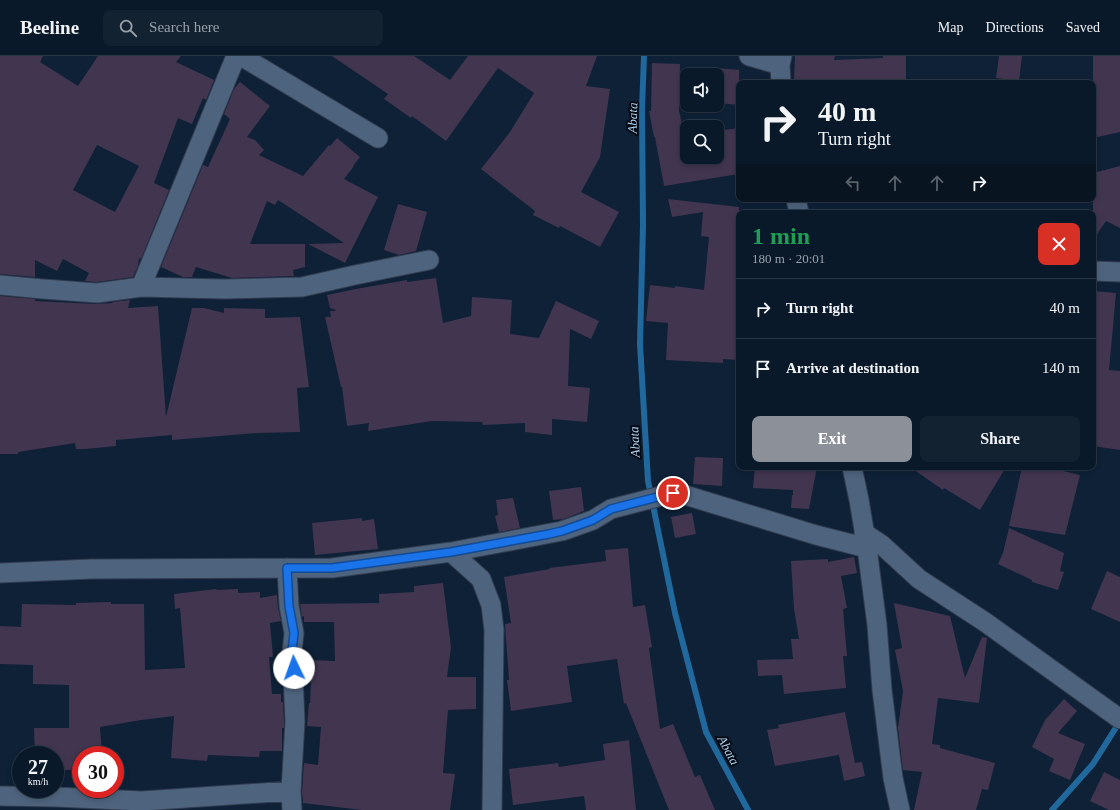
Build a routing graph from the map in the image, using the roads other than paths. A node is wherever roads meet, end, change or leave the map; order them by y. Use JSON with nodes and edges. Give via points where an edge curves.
{"nodes":[{"id":1,"x":236,"y":56,"type":"edge"},
{"id":2,"x":240,"y":56,"type":"edge"},
{"id":3,"x":749,"y":56,"type":"edge"},
{"id":4,"x":781,"y":68,"type":"edge"},
{"id":5,"x":378,"y":138,"type":"dead end"},
{"id":6,"x":429,"y":260,"type":"dead end"},
{"id":7,"x":1096,"y":271,"type":"edge"},
{"id":8,"x":1120,"y":272,"type":"edge"},
{"id":9,"x":0,"y":285,"type":"edge"},
{"id":10,"x":141,"y":287,"type":"junction"},
{"id":11,"x":853,"y":470,"type":"edge"},
{"id":12,"x":866,"y":541,"type":"junction"},
{"id":13,"x":451,"y":552,"type":"junction"},
{"id":14,"x":287,"y":568,"type":"junction"},
{"id":15,"x":0,"y":573,"type":"edge"},
{"id":16,"x":1113,"y":713,"type":"edge"},
{"id":17,"x":292,"y":791,"type":"junction"},
{"id":18,"x":0,"y":796,"type":"edge"},
{"id":19,"x":75,"y":804,"type":"edge"},
{"id":20,"x":292,"y":810,"type":"edge"},
{"id":21,"x":492,"y":810,"type":"edge"},
{"id":22,"x":900,"y":810,"type":"edge"}],
"edges":[{"from":1,"to":10,"type":"street"},
{"from":2,"to":5,"type":"street"},
{"from":3,"to":4,"type":"street"},
{"from":6,"to":10,"type":"street","via":[[302,287]]},
{"from":7,"to":8,"type":"street"},
{"from":9,"to":10,"type":"street","via":[[97,293]]},
{"from":11,"to":12,"type":"street"},
{"from":12,"to":13,"type":"street","via":[[816,535],[673,493],[611,509],[593,520],[562,531]]},
{"from":12,"to":16,"type":"street","via":[[882,545],[920,579]]},
{"from":12,"to":22,"type":"street","via":[[892,771]]},
{"from":13,"to":14,"type":"street","via":[[332,568]]},
{"from":13,"to":21,"type":"street","via":[[481,579],[491,605],[494,630]]},
{"from":14,"to":15,"type":"street","via":[[92,569]]},
{"from":14,"to":17,"type":"street","via":[[289,606],[294,633],[292,652],[295,721]]},
{"from":17,"to":19,"type":"street"},
{"from":17,"to":20,"type":"street"},
{"from":18,"to":19,"type":"street"}]}
